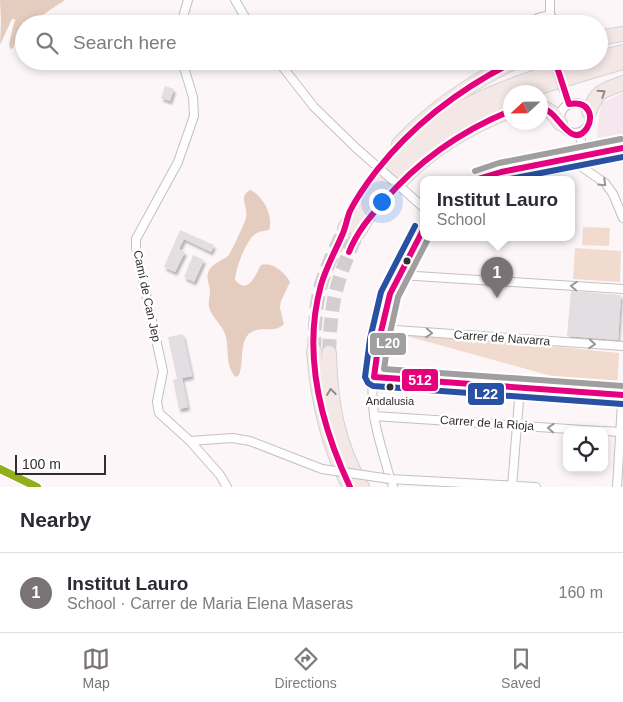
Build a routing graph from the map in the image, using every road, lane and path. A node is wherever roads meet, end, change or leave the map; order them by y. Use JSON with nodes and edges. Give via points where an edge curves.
{"nodes":[{"id":1,"x":188,"y":0,"type":"edge"},
{"id":2,"x":236,"y":0,"type":"edge"},
{"id":3,"x":550,"y":0,"type":"edge"},
{"id":4,"x":184,"y":15,"type":"edge"},
{"id":5,"x":244,"y":15,"type":"edge"},
{"id":6,"x":550,"y":15,"type":"edge"},
{"id":7,"x":623,"y":34,"type":"edge"},
{"id":8,"x":608,"y":36,"type":"edge"},
{"id":9,"x":623,"y":52,"type":"edge"},
{"id":10,"x":608,"y":56,"type":"edge"},
{"id":11,"x":623,"y":62,"type":"edge"},
{"id":12,"x":608,"y":66,"type":"edge"},
{"id":13,"x":185,"y":70,"type":"edge"},
{"id":14,"x":285,"y":70,"type":"edge"},
{"id":15,"x":495,"y":70,"type":"edge"},
{"id":16,"x":558,"y":70,"type":"edge"},
{"id":17,"x":558,"y":70,"type":"edge"},
{"id":18,"x":596,"y":70,"type":"edge"},
{"id":19,"x":623,"y":83,"type":"edge"},
{"id":20,"x":546,"y":85,"type":"edge"},
{"id":21,"x":503,"y":100,"type":"edge"},
{"id":22,"x":569,"y":104,"type":"junction"},
{"id":23,"x":548,"y":110,"type":"edge"},
{"id":24,"x":589,"y":112,"type":"junction"},
{"id":25,"x":503,"y":114,"type":"edge"},
{"id":26,"x":560,"y":123,"type":"junction"},
{"id":27,"x":579,"y":134,"type":"junction"},
{"id":28,"x":623,"y":148,"type":"edge"},
{"id":29,"x":584,"y":156,"type":"junction"},
{"id":30,"x":570,"y":159,"type":"junction"},
{"id":31,"x":488,"y":176,"type":"edge"},
{"id":32,"x":420,"y":204,"type":"edge"},
{"id":33,"x":623,"y":218,"type":"edge"},
{"id":34,"x":355,"y":229,"type":"junction"},
{"id":35,"x":420,"y":236,"type":"edge"},
{"id":36,"x":400,"y":274,"type":"junction"},
{"id":37,"x":623,"y":289,"type":"edge"},
{"id":38,"x":381,"y":330,"type":"junction"},
{"id":39,"x":623,"y":346,"type":"edge"},
{"id":40,"x":314,"y":350,"type":"tunnel mouth"},
{"id":41,"x":329,"y":353,"type":"tunnel mouth"},
{"id":42,"x":374,"y":377,"type":"junction"},
{"id":43,"x":623,"y":386,"type":"edge"},
{"id":44,"x":520,"y":388,"type":"junction"},
{"id":45,"x":623,"y":395,"type":"edge"},
{"id":46,"x":374,"y":416,"type":"junction"},
{"id":47,"x":516,"y":425,"type":"junction"},
{"id":48,"x":563,"y":428,"type":"edge"},
{"id":49,"x":608,"y":431,"type":"edge"},
{"id":50,"x":620,"y":432,"type":"junction"},
{"id":51,"x":190,"y":441,"type":"junction"},
{"id":52,"x":390,"y":479,"type":"junction"},
{"id":53,"x":512,"y":486,"type":"edge"},
{"id":54,"x":227,"y":487,"type":"edge"},
{"id":55,"x":350,"y":487,"type":"edge"},
{"id":56,"x":362,"y":487,"type":"edge"},
{"id":57,"x":393,"y":487,"type":"edge"},
{"id":58,"x":536,"y":487,"type":"edge"},
{"id":59,"x":617,"y":487,"type":"edge"}],
"edges":[{"from":1,"to":4,"type":"street"},
{"from":2,"to":5,"type":"street"},
{"from":3,"to":6,"type":"street"},
{"from":7,"to":8,"type":"highway"},
{"from":9,"to":10,"type":"highway"},
{"from":11,"to":12,"type":"highway"},
{"from":13,"to":51,"type":"street","name":"Camí de Can Jep","via":[[193,97],[194,116],[178,162],[136,239],[136,248],[163,371],[157,402],[159,413]]},
{"from":14,"to":32,"type":"street","bridge":true,"via":[[314,107]]},
{"from":15,"to":34,"type":"highway","via":[[440,105],[382,164],[349,212]]},
{"from":16,"to":34,"type":"highway","via":[[467,106],[414,141],[380,177]]},
{"from":17,"to":22,"type":"street","bridge":true},
{"from":18,"to":20,"type":"highway"},
{"from":24,"to":19,"type":"highway","one_way":true,"via":[[593,100],[601,92]]},
{"from":21,"to":34,"type":"highway","via":[[459,122],[421,149],[386,185]]},
{"from":22,"to":24,"type":"street","via":[[581,104]]},
{"from":22,"to":26,"type":"street","via":[[561,112]]},
{"from":23,"to":26,"type":"highway"},
{"from":24,"to":27,"type":"street","via":[[588,126]]},
{"from":25,"to":34,"type":"highway","via":[[470,129],[423,160]]},
{"from":26,"to":27,"type":"street","via":[[570,134]]},
{"from":27,"to":29,"type":"street"},
{"from":28,"to":29,"type":"street"},
{"from":29,"to":30,"type":"street"},
{"from":30,"to":31,"type":"street"},
{"from":30,"to":33,"type":"street","one_way":true,"via":[[605,183]]},
{"from":35,"to":36,"type":"street"},
{"from":37,"to":36,"type":"street","one_way":true},
{"from":36,"to":38,"type":"street","via":[[390,294]]},
{"from":38,"to":39,"type":"street","name":"Carrer de Navarra","one_way":true},
{"from":38,"to":42,"type":"street"},
{"from":40,"to":55,"type":"highway","via":[[319,397],[327,431]]},
{"from":56,"to":41,"type":"highway","one_way":true,"via":[[349,460],[334,413]]},
{"from":42,"to":44,"type":"street"},
{"from":42,"to":46,"type":"street"},
{"from":43,"to":45,"type":"street"},
{"from":44,"to":45,"type":"street"},
{"from":44,"to":47,"type":"street"},
{"from":45,"to":50,"type":"street"},
{"from":46,"to":47,"type":"street","name":"Carrer de la Rioja"},
{"from":46,"to":52,"type":"street"},
{"from":48,"to":47,"type":"street","name":"Carrer de la Rioja","one_way":true},
{"from":47,"to":53,"type":"street"},
{"from":49,"to":50,"type":"street"},
{"from":50,"to":59,"type":"street"},
{"from":51,"to":52,"type":"street","bridge":true,"via":[[232,438],[250,441],[322,469]]},
{"from":51,"to":54,"type":"street","name":"Camí de Can Jep"},
{"from":52,"to":53,"type":"street"},
{"from":52,"to":57,"type":"street"},
{"from":53,"to":58,"type":"street"}]}
